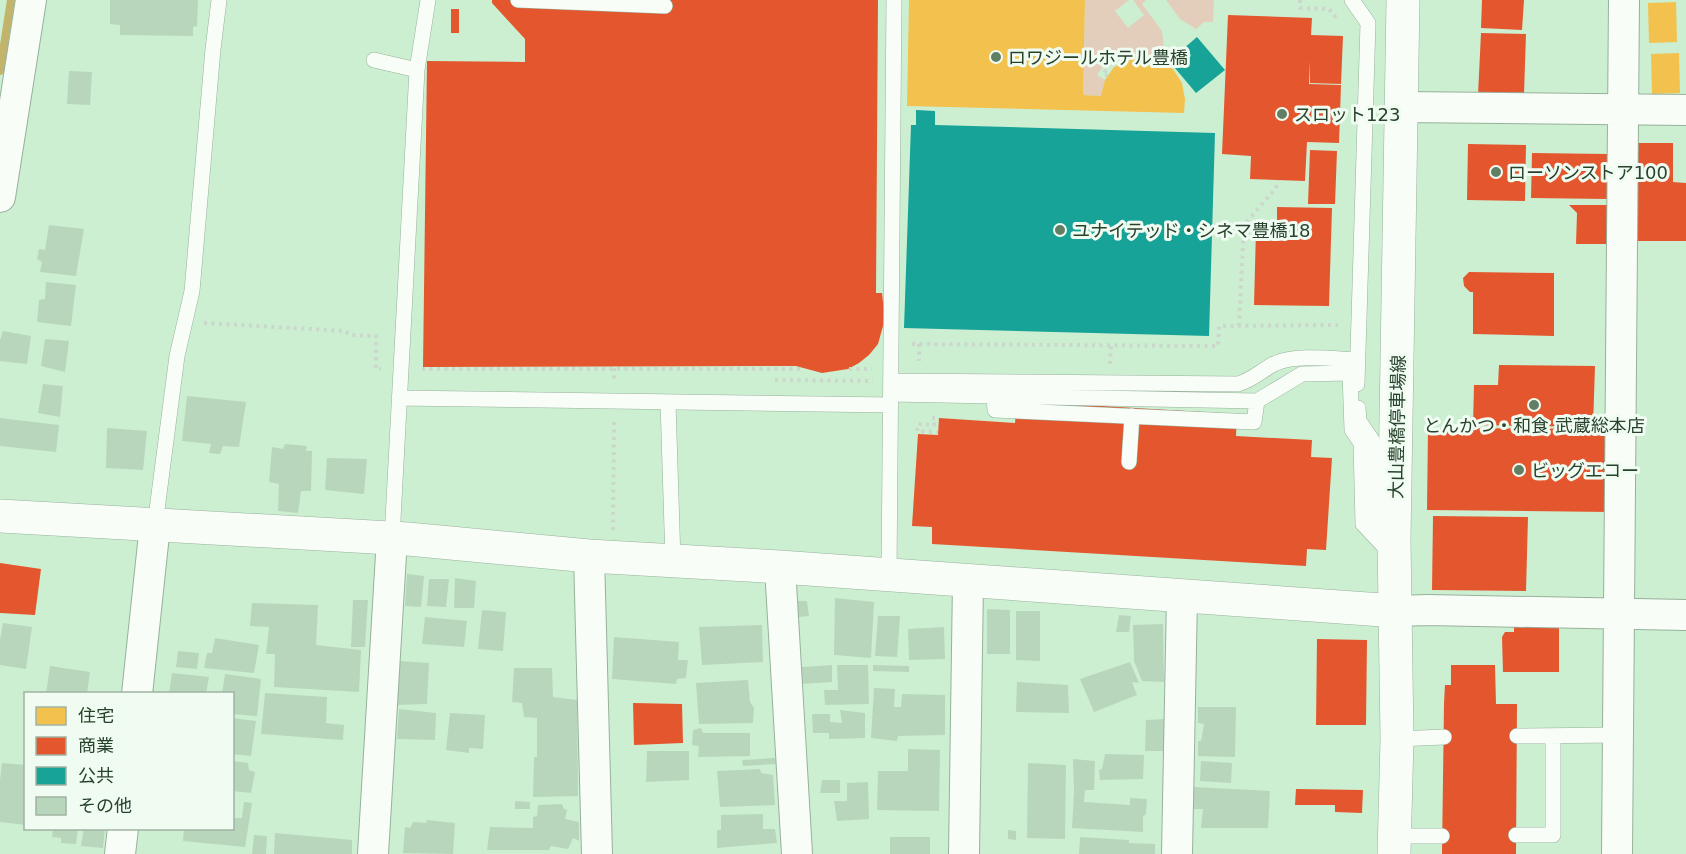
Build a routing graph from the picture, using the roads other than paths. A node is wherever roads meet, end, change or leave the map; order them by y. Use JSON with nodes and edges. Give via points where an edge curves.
{"nodes":[{"id":1,"x":31,"y":0,"type":"edge"},
{"id":2,"x":219,"y":0,"type":"edge"},
{"id":3,"x":428,"y":0,"type":"edge"},
{"id":4,"x":894,"y":0,"type":"edge"},
{"id":5,"x":1352,"y":0,"type":"edge"},
{"id":6,"x":1403,"y":0,"type":"edge"},
{"id":7,"x":1624,"y":0,"type":"edge"},
{"id":8,"x":522,"y":1,"type":"edge"},
{"id":9,"x":665,"y":6,"type":"dead end"},
{"id":10,"x":11,"y":52,"type":"edge"},
{"id":11,"x":374,"y":60,"type":"dead end"},
{"id":12,"x":417,"y":70,"type":"junction"},
{"id":13,"x":1401,"y":107,"type":"junction"},
{"id":14,"x":1623,"y":108,"type":"junction"},
{"id":15,"x":1686,"y":110,"type":"edge"},
{"id":16,"x":0,"y":197,"type":"edge"},
{"id":17,"x":1358,"y":360,"type":"junction"},
{"id":18,"x":891,"y":393,"type":"junction"},
{"id":19,"x":994,"y":396,"type":"junction"},
{"id":20,"x":399,"y":398,"type":"junction"},
{"id":21,"x":1257,"y":401,"type":"junction"},
{"id":22,"x":668,"y":402,"type":"junction"},
{"id":23,"x":1132,"y":413,"type":"junction"},
{"id":24,"x":1129,"y":462,"type":"dead end"},
{"id":25,"x":0,"y":516,"type":"edge"},
{"id":26,"x":155,"y":525,"type":"junction"},
{"id":27,"x":392,"y":538,"type":"junction"},
{"id":28,"x":601,"y":548,"type":"junction"},
{"id":29,"x":1394,"y":549,"type":"junction"},
{"id":30,"x":673,"y":561,"type":"junction"},
{"id":31,"x":780,"y":567,"type":"junction"},
{"id":32,"x":889,"y":575,"type":"junction"},
{"id":33,"x":968,"y":581,"type":"junction"},
{"id":34,"x":1182,"y":596,"type":"junction"},
{"id":35,"x":1396,"y":611,"type":"junction"},
{"id":36,"x":1618,"y":615,"type":"junction"},
{"id":37,"x":1686,"y":615,"type":"edge"},
{"id":38,"x":137,"y":692,"type":"edge"},
{"id":39,"x":1617,"y":735,"type":"junction"},
{"id":40,"x":1517,"y":736,"type":"dead end"},
{"id":41,"x":1552,"y":736,"type":"junction"},
{"id":42,"x":1444,"y":737,"type":"dead end"},
{"id":43,"x":1397,"y":739,"type":"junction"},
{"id":44,"x":123,"y":830,"type":"edge"},
{"id":45,"x":1516,"y":835,"type":"dead end"},
{"id":46,"x":1443,"y":836,"type":"dead end"},
{"id":47,"x":1395,"y":845,"type":"edge"},
{"id":48,"x":120,"y":854,"type":"edge"},
{"id":49,"x":373,"y":854,"type":"edge"},
{"id":50,"x":597,"y":854,"type":"edge"},
{"id":51,"x":797,"y":854,"type":"edge"},
{"id":52,"x":963,"y":854,"type":"edge"},
{"id":53,"x":1178,"y":854,"type":"edge"},
{"id":54,"x":1617,"y":854,"type":"edge"}],
"edges":[{"from":1,"to":10,"type":"street"},
{"from":2,"to":26,"type":"lane","via":[[192,291],[177,356]]},
{"from":3,"to":12,"type":"lane"},
{"from":4,"to":18,"type":"lane","via":[[884,365]]},
{"from":5,"to":17,"type":"lane","via":[[1368,24]]},
{"from":6,"to":13,"type":"street","name":"大山豊橋停車場線"},
{"from":7,"to":14,"type":"street"},
{"from":8,"to":9,"type":"lane"},
{"from":10,"to":16,"type":"street"},
{"from":11,"to":12,"type":"lane"},
{"from":12,"to":20,"type":"lane"},
{"from":13,"to":14,"type":"street"},
{"from":13,"to":29,"type":"street","name":"大山豊橋停車場線"},
{"from":14,"to":15,"type":"street"},
{"from":14,"to":36,"type":"street"},
{"from":17,"to":18,"type":"lane","via":[[1293,359],[1276,363],[1238,384]]},
{"from":17,"to":29,"type":"lane","via":[[1359,422],[1374,449],[1372,514]]},
{"from":18,"to":19,"type":"lane"},
{"from":18,"to":22,"type":"lane"},
{"from":18,"to":32,"type":"lane"},
{"from":19,"to":23,"type":"lane"},
{"from":19,"to":23,"type":"lane","via":[[995,410]]},
{"from":20,"to":22,"type":"lane"},
{"from":20,"to":27,"type":"lane"},
{"from":21,"to":23,"type":"lane"},
{"from":21,"to":23,"type":"lane","via":[[1254,422]]},
{"from":21,"to":29,"type":"lane","via":[[1302,374],[1350,373],[1352,430],[1360,443],[1363,524]]},
{"from":22,"to":30,"type":"lane"},
{"from":23,"to":24,"type":"lane"},
{"from":25,"to":26,"type":"street"},
{"from":26,"to":27,"type":"street"},
{"from":26,"to":38,"type":"street"},
{"from":27,"to":28,"type":"street"},
{"from":27,"to":49,"type":"street"},
{"from":28,"to":30,"type":"street"},
{"from":28,"to":50,"type":"street"},
{"from":29,"to":35,"type":"street","name":"大山豊橋停車場線"},
{"from":30,"to":31,"type":"street"},
{"from":31,"to":32,"type":"street"},
{"from":31,"to":51,"type":"street"},
{"from":32,"to":33,"type":"street"},
{"from":33,"to":34,"type":"street"},
{"from":33,"to":52,"type":"street"},
{"from":34,"to":35,"type":"street"},
{"from":34,"to":53,"type":"street"},
{"from":35,"to":36,"type":"street"},
{"from":35,"to":43,"type":"street","name":"大山豊橋停車場線"},
{"from":36,"to":37,"type":"street"},
{"from":36,"to":39,"type":"street"},
{"from":39,"to":41,"type":"lane"},
{"from":39,"to":54,"type":"street"},
{"from":40,"to":41,"type":"lane"},
{"from":41,"to":45,"type":"lane","via":[[1553,835]]},
{"from":42,"to":43,"type":"lane"},
{"from":43,"to":47,"type":"street","name":"大山豊橋停車場線"},
{"from":44,"to":48,"type":"street"},
{"from":46,"to":47,"type":"lane"}]}
